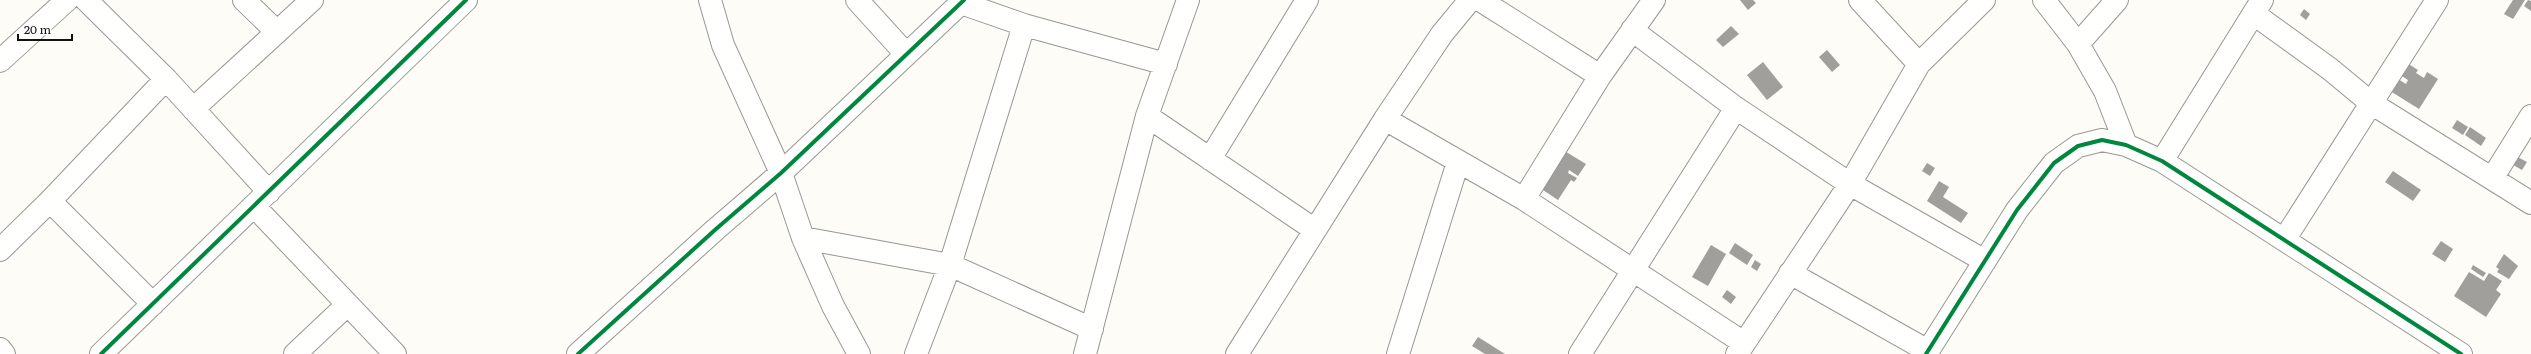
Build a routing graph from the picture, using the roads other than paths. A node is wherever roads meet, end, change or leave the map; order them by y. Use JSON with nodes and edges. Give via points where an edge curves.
{"nodes":[{"id":1,"x":67,"y":0,"type":"edge"},
{"id":2,"x":86,"y":0,"type":"edge"},
{"id":3,"x":244,"y":0,"type":"edge"},
{"id":4,"x":312,"y":0,"type":"edge"},
{"id":5,"x":466,"y":0,"type":"edge"},
{"id":6,"x":710,"y":0,"type":"edge"},
{"id":7,"x":856,"y":0,"type":"edge"},
{"id":8,"x":1188,"y":0,"type":"edge"},
{"id":9,"x":1307,"y":0,"type":"edge"},
{"id":10,"x":1470,"y":0,"type":"edge"},
{"id":11,"x":1480,"y":0,"type":"edge"},
{"id":12,"x":1654,"y":0,"type":"edge"},
{"id":13,"x":1984,"y":0,"type":"edge"},
{"id":14,"x":2044,"y":0,"type":"edge"},
{"id":15,"x":2117,"y":0,"type":"edge"},
{"id":16,"x":2437,"y":0,"type":"edge"},
{"id":17,"x":1864,"y":1,"type":"edge"},
{"id":18,"x":962,"y":2,"type":"edge"},
{"id":19,"x":2258,"y":7,"type":"edge"},
{"id":20,"x":1024,"y":25,"type":"junction"},
{"id":21,"x":1632,"y":30,"type":"junction"},
{"id":22,"x":277,"y":32,"type":"junction"},
{"id":23,"x":2078,"y":44,"type":"junction"},
{"id":24,"x":906,"y":54,"type":"junction"},
{"id":25,"x":0,"y":61,"type":"edge"},
{"id":26,"x":1166,"y":64,"type":"junction"},
{"id":27,"x":1919,"y":64,"type":"junction"},
{"id":28,"x":1600,"y":76,"type":"junction"},
{"id":29,"x":166,"y":79,"type":"junction"},
{"id":30,"x":2371,"y":103,"type":"junction"},
{"id":31,"x":1736,"y":108,"type":"junction"},
{"id":32,"x":193,"y":109,"type":"junction"},
{"id":33,"x":1147,"y":116,"type":"junction"},
{"id":34,"x":2531,"y":116,"type":"edge"},
{"id":35,"x":1385,"y":119,"type":"junction"},
{"id":36,"x":2126,"y":145,"type":"junction"},
{"id":37,"x":1210,"y":159,"type":"junction"},
{"id":38,"x":2162,"y":161,"type":"junction"},
{"id":39,"x":1458,"y":162,"type":"junction"},
{"id":40,"x":781,"y":173,"type":"junction"},
{"id":41,"x":2493,"y":177,"type":"junction"},
{"id":42,"x":1850,"y":184,"type":"junction"},
{"id":43,"x":261,"y":199,"type":"junction"},
{"id":44,"x":1524,"y":199,"type":"junction"},
{"id":45,"x":50,"y":201,"type":"junction"},
{"id":46,"x":2531,"y":203,"type":"edge"},
{"id":47,"x":1315,"y":230,"type":"junction"},
{"id":48,"x":804,"y":238,"type":"junction"},
{"id":49,"x":2284,"y":240,"type":"junction"},
{"id":50,"x":0,"y":250,"type":"edge"},
{"id":51,"x":1985,"y":261,"type":"junction"},
{"id":52,"x":950,"y":265,"type":"junction"},
{"id":53,"x":1632,"y":270,"type":"junction"},
{"id":54,"x":1790,"y":273,"type":"junction"},
{"id":55,"x":153,"y":304,"type":"junction"},
{"id":56,"x":348,"y":305,"type":"junction"},
{"id":57,"x":1092,"y":329,"type":"junction"},
{"id":58,"x":1740,"y":348,"type":"edge"},
{"id":59,"x":0,"y":350,"type":"edge"},
{"id":60,"x":1927,"y":352,"type":"edge"},
{"id":61,"x":4,"y":354,"type":"edge"},
{"id":62,"x":102,"y":354,"type":"edge"},
{"id":63,"x":295,"y":354,"type":"edge"},
{"id":64,"x":395,"y":354,"type":"edge"},
{"id":65,"x":578,"y":354,"type":"edge"},
{"id":66,"x":859,"y":354,"type":"edge"},
{"id":67,"x":916,"y":354,"type":"edge"},
{"id":68,"x":1085,"y":354,"type":"edge"},
{"id":69,"x":1237,"y":354,"type":"edge"},
{"id":70,"x":1398,"y":354,"type":"edge"},
{"id":71,"x":1580,"y":354,"type":"edge"},
{"id":72,"x":2461,"y":354,"type":"edge"}],
"edges":[{"from":1,"to":25,"type":"street"},
{"from":2,"to":29,"type":"street"},
{"from":3,"to":22,"type":"street"},
{"from":4,"to":22,"type":"street"},
{"from":5,"to":43,"type":"street"},
{"from":6,"to":40,"type":"street","via":[[723,45]]},
{"from":7,"to":24,"type":"street"},
{"from":8,"to":26,"type":"street"},
{"from":9,"to":37,"type":"street"},
{"from":10,"to":35,"type":"street","via":[[1442,34]]},
{"from":11,"to":28,"type":"street"},
{"from":12,"to":21,"type":"street"},
{"from":13,"to":27,"type":"street"},
{"from":14,"to":23,"type":"street"},
{"from":15,"to":23,"type":"street"},
{"from":16,"to":30,"type":"street"},
{"from":17,"to":27,"type":"street"},
{"from":18,"to":20,"type":"street"},
{"from":18,"to":24,"type":"street"},
{"from":19,"to":30,"type":"street"},
{"from":19,"to":38,"type":"street"},
{"from":20,"to":26,"type":"street"},
{"from":20,"to":52,"type":"street"},
{"from":21,"to":28,"type":"street"},
{"from":21,"to":31,"type":"street"},
{"from":22,"to":32,"type":"street"},
{"from":23,"to":36,"type":"street","via":[[2105,91]]},
{"from":24,"to":40,"type":"street"},
{"from":26,"to":33,"type":"street"},
{"from":27,"to":42,"type":"street"},
{"from":28,"to":44,"type":"street"},
{"from":29,"to":32,"type":"street"},
{"from":29,"to":45,"type":"street"},
{"from":30,"to":41,"type":"street"},
{"from":30,"to":49,"type":"street"},
{"from":31,"to":42,"type":"street"},
{"from":31,"to":53,"type":"street"},
{"from":32,"to":43,"type":"street"},
{"from":33,"to":37,"type":"street"},
{"from":33,"to":57,"type":"street"},
{"from":34,"to":41,"type":"street"},
{"from":35,"to":39,"type":"street"},
{"from":35,"to":47,"type":"street"},
{"from":36,"to":38,"type":"street"},
{"from":36,"to":51,"type":"street","via":[[2102,140],[2088,143],[2078,146],[2054,163],[2017,210]]},
{"from":37,"to":47,"type":"street"},
{"from":38,"to":49,"type":"street"},
{"from":39,"to":44,"type":"street"},
{"from":39,"to":70,"type":"street"},
{"from":40,"to":48,"type":"street"},
{"from":40,"to":65,"type":"street"},
{"from":41,"to":46,"type":"street"},
{"from":42,"to":51,"type":"street"},
{"from":42,"to":54,"type":"street"},
{"from":43,"to":55,"type":"street"},
{"from":43,"to":56,"type":"street"},
{"from":44,"to":53,"type":"street"},
{"from":45,"to":50,"type":"street"},
{"from":45,"to":55,"type":"street"},
{"from":47,"to":69,"type":"street"},
{"from":48,"to":52,"type":"street"},
{"from":48,"to":66,"type":"street","via":[[833,306]]},
{"from":49,"to":72,"type":"street"},
{"from":51,"to":60,"type":"street"},
{"from":52,"to":57,"type":"street"},
{"from":52,"to":67,"type":"street"},
{"from":53,"to":58,"type":"street"},
{"from":53,"to":71,"type":"street"},
{"from":54,"to":58,"type":"street"},
{"from":54,"to":60,"type":"street"},
{"from":55,"to":62,"type":"street"},
{"from":56,"to":63,"type":"street"},
{"from":56,"to":64,"type":"street"},
{"from":57,"to":68,"type":"street"},
{"from":59,"to":61,"type":"street"}]}
